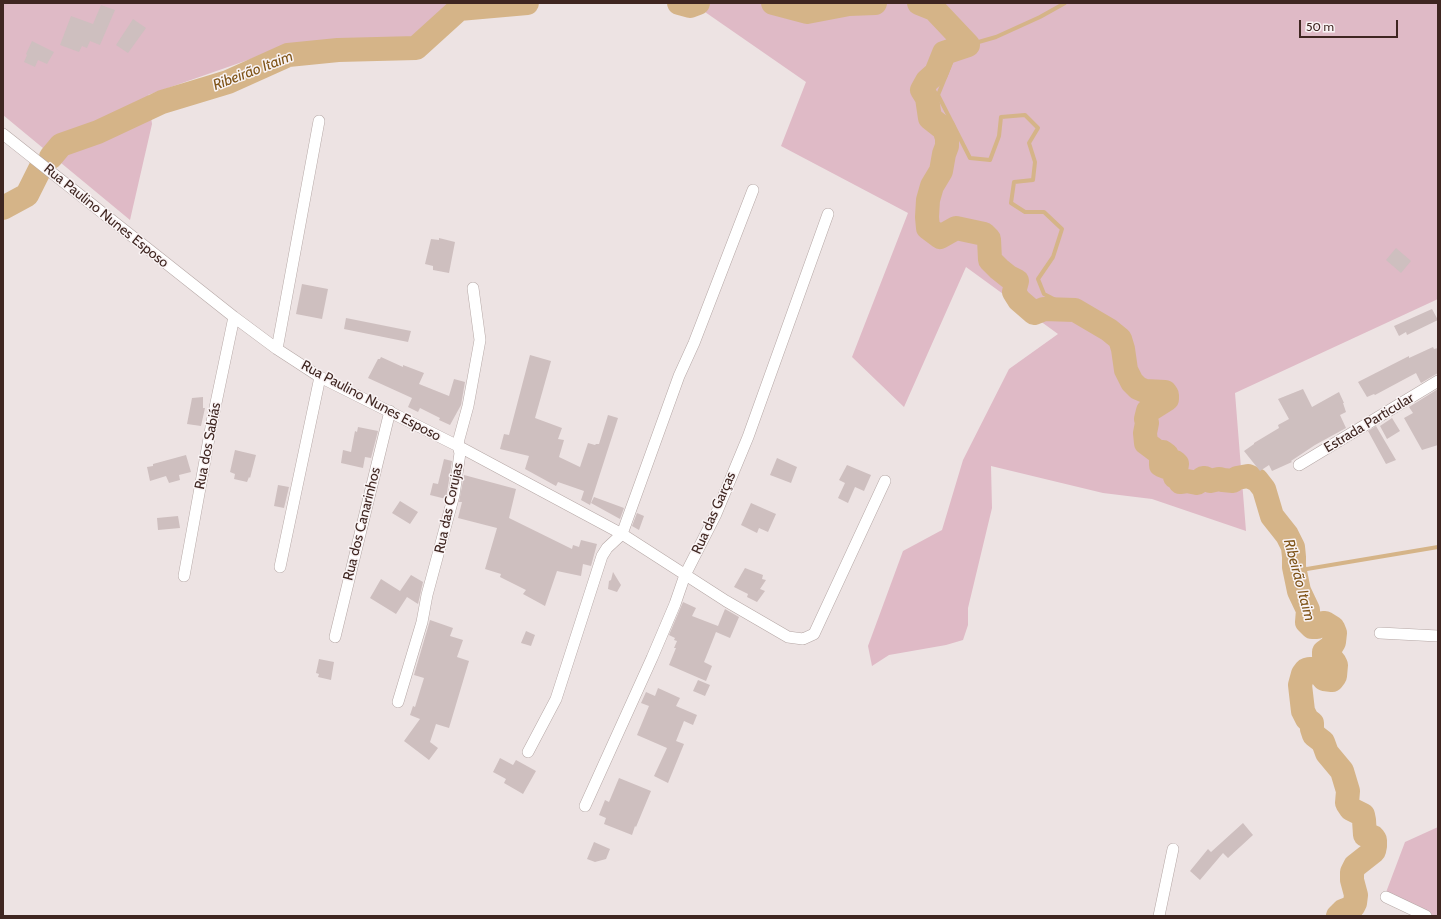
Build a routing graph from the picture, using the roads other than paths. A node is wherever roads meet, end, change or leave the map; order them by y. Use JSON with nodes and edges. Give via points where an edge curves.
{"nodes":[{"id":1,"x":319,"y":121,"type":"dead end"},
{"id":2,"x":3,"y":134,"type":"edge"},
{"id":3,"x":753,"y":190,"type":"dead end"},
{"id":4,"x":828,"y":214,"type":"dead end"},
{"id":5,"x":473,"y":288,"type":"dead end"},
{"id":6,"x":234,"y":317,"type":"junction"},
{"id":7,"x":278,"y":349,"type":"junction"},
{"id":8,"x":320,"y":377,"type":"junction"},
{"id":9,"x":1438,"y":381,"type":"edge"},
{"id":10,"x":390,"y":412,"type":"junction"},
{"id":11,"x":458,"y":446,"type":"junction"},
{"id":12,"x":1299,"y":465,"type":"dead end"},
{"id":13,"x":885,"y":481,"type":"dead end"},
{"id":14,"x":622,"y":534,"type":"junction"},
{"id":15,"x":280,"y":566,"type":"dead end"},
{"id":16,"x":685,"y":575,"type":"junction"},
{"id":17,"x":184,"y":576,"type":"dead end"},
{"id":18,"x":1380,"y":633,"type":"dead end"},
{"id":19,"x":1438,"y":636,"type":"edge"},
{"id":20,"x":335,"y":637,"type":"dead end"},
{"id":21,"x":398,"y":702,"type":"dead end"},
{"id":22,"x":528,"y":752,"type":"dead end"},
{"id":23,"x":585,"y":806,"type":"dead end"},
{"id":24,"x":1173,"y":849,"type":"dead end"},
{"id":25,"x":1386,"y":897,"type":"dead end"},
{"id":26,"x":1159,"y":916,"type":"edge"},
{"id":27,"x":1426,"y":916,"type":"edge"}],
"edges":[{"from":1,"to":7,"type":"street"},
{"from":2,"to":6,"type":"street","name":"Rua Paulino Nunes Esposo"},
{"from":3,"to":14,"type":"street","via":[[679,376]]},
{"from":4,"to":16,"type":"street","name":"Rua das Garças","via":[[748,437],[716,514]]},
{"from":5,"to":11,"type":"street","name":"Rua das Corujas","via":[[480,340]]},
{"from":6,"to":7,"type":"street","name":"Rua Paulino Nunes Esposo"},
{"from":6,"to":17,"type":"street","name":"Rua dos Sabiás"},
{"from":7,"to":8,"type":"street","name":"Rua Paulino Nunes Esposo"},
{"from":8,"to":10,"type":"street","name":"Rua Paulino Nunes Esposo"},
{"from":8,"to":15,"type":"street"},
{"from":9,"to":12,"type":"street","name":"Estrada Particular"},
{"from":10,"to":11,"type":"street","name":"Rua Paulino Nunes Esposo"},
{"from":10,"to":20,"type":"street","name":"Rua dos Canarinhos"},
{"from":11,"to":14,"type":"street","name":"Rua Paulino Nunes Esposo"},
{"from":11,"to":21,"type":"street","name":"Rua das Corujas","via":[[459,460],[454,495],[422,622]]},
{"from":13,"to":16,"type":"street","name":"Rua Paulino Nunes Esposo","via":[[814,634],[803,639],[788,637]]},
{"from":14,"to":16,"type":"street","name":"Rua Paulino Nunes Esposo"},
{"from":14,"to":22,"type":"street","via":[[602,556],[556,699]]},
{"from":16,"to":23,"type":"street","name":"Rua das Garças","via":[[652,658]]},
{"from":18,"to":19,"type":"street"},
{"from":24,"to":26,"type":"street"},
{"from":25,"to":27,"type":"street"}]}
